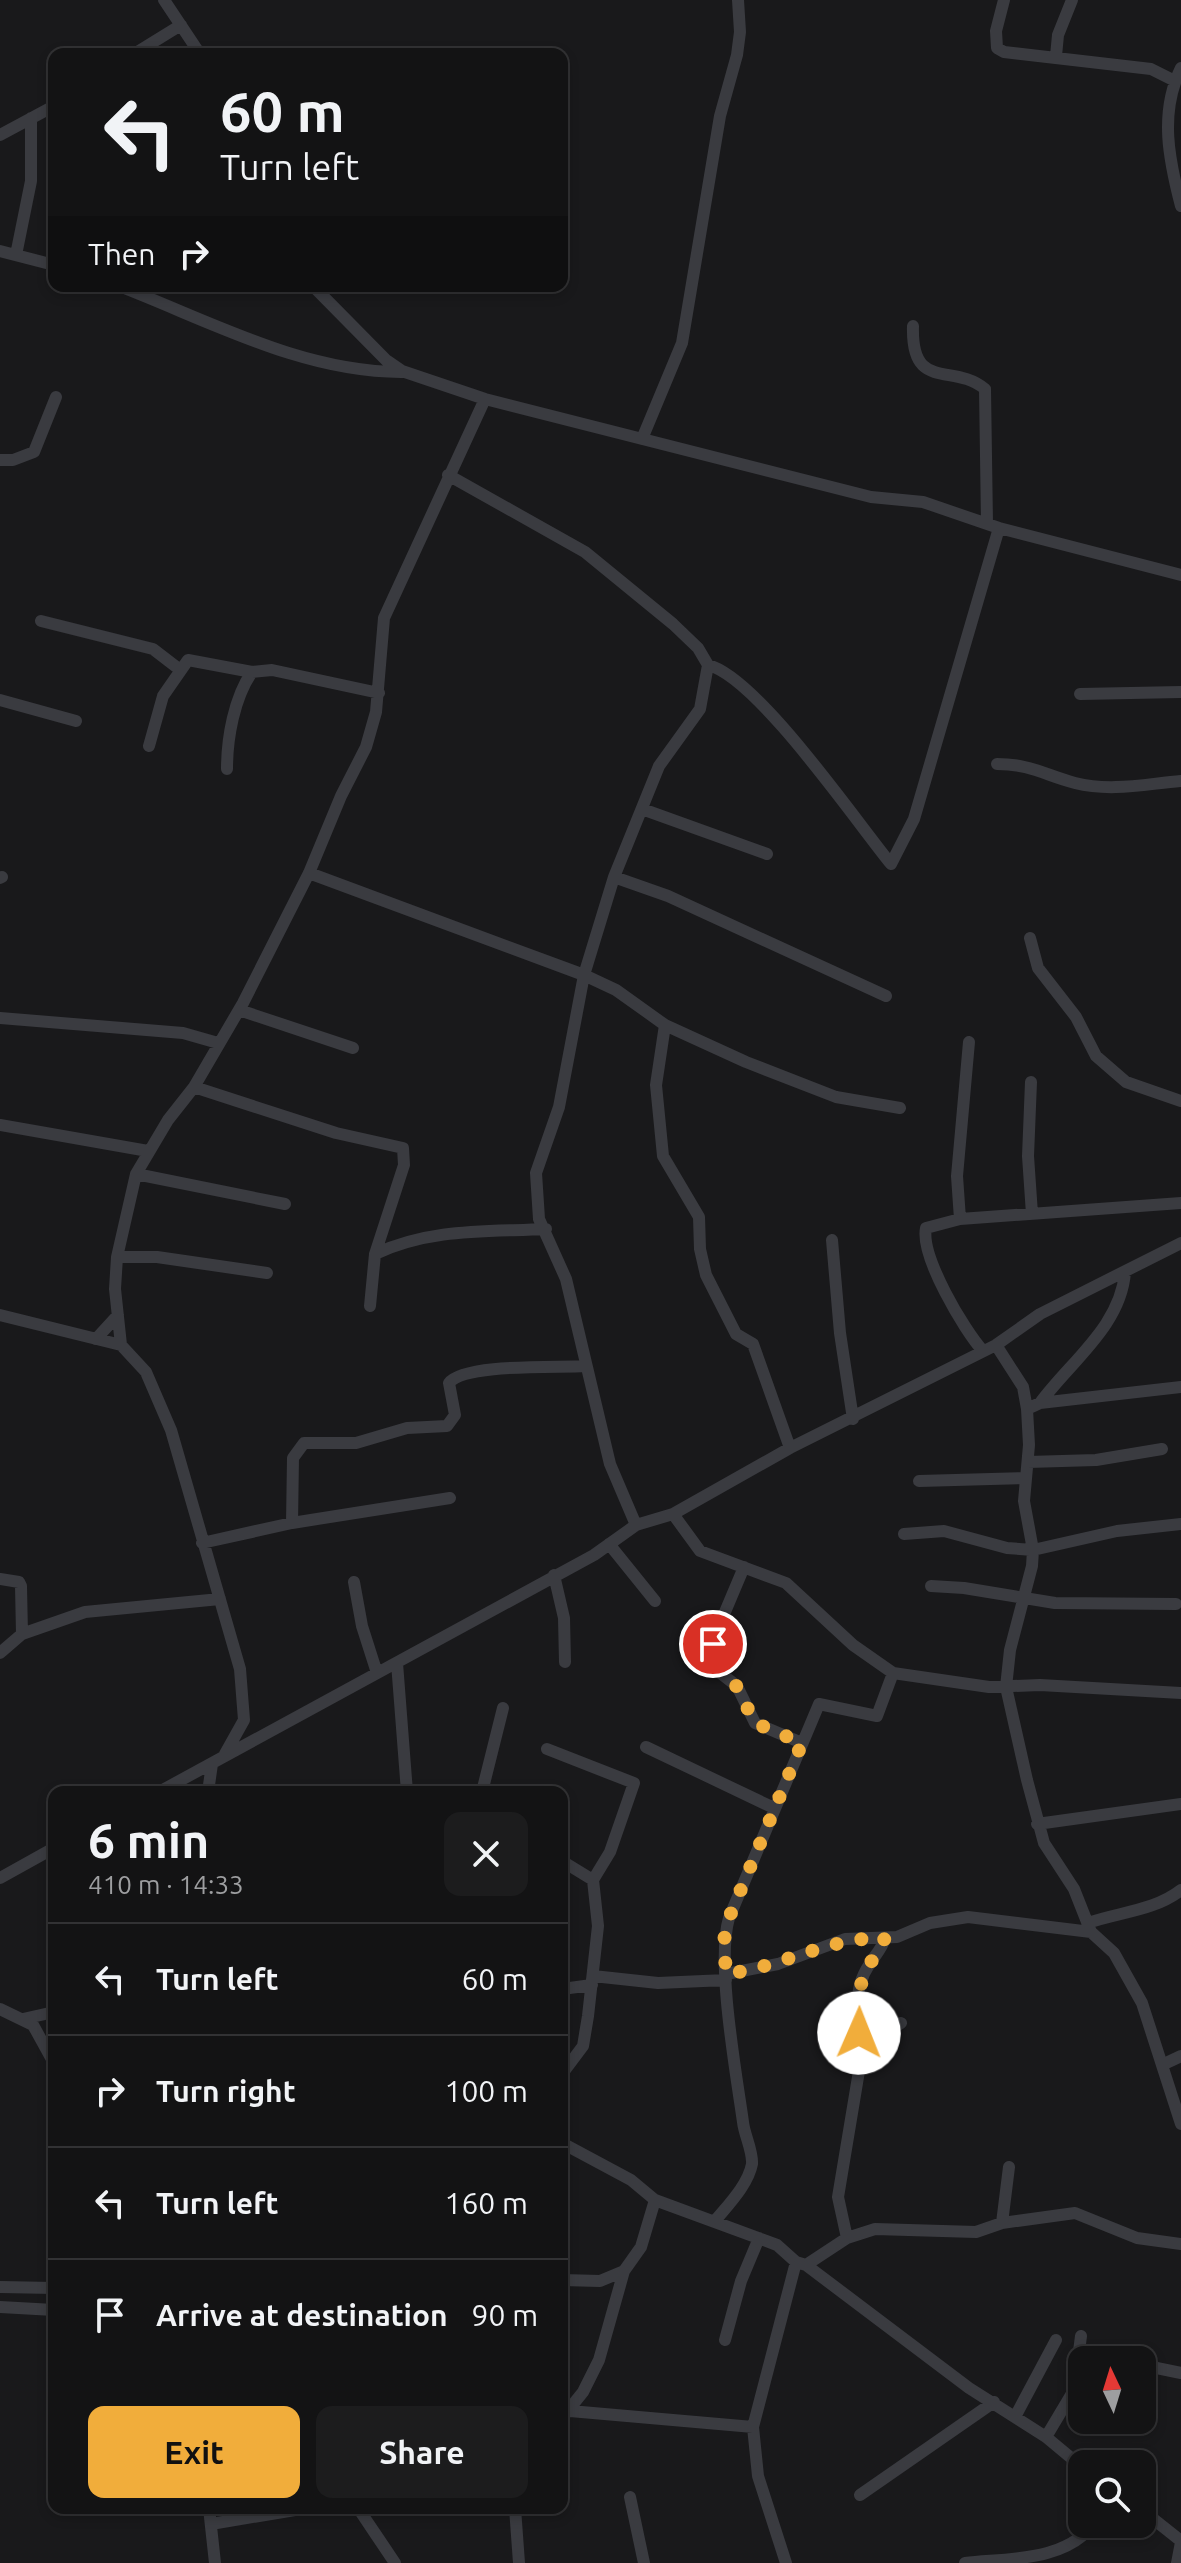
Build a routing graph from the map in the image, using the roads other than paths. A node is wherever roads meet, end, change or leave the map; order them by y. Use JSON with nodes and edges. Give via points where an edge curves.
{"nodes":[{"id":1,"x":164,"y":0,"type":"edge"},
{"id":2,"x":738,"y":0,"type":"edge"},
{"id":3,"x":1004,"y":0,"type":"edge"},
{"id":4,"x":1072,"y":0,"type":"edge"},
{"id":5,"x":181,"y":25,"type":"junction"},
{"id":6,"x":144,"y":48,"type":"edge"},
{"id":7,"x":196,"y":48,"type":"edge"},
{"id":8,"x":1056,"y":56,"type":"junction"},
{"id":9,"x":1178,"y":74,"type":"edge"},
{"id":10,"x":48,"y":109,"type":"edge"},
{"id":11,"x":31,"y":118,"type":"junction"},
{"id":12,"x":1174,"y":120,"type":"edge"},
{"id":13,"x":0,"y":135,"type":"edge"},
{"id":14,"x":1180,"y":201,"type":"edge"},
{"id":15,"x":0,"y":251,"type":"edge"},
{"id":16,"x":16,"y":255,"type":"junction"},
{"id":17,"x":48,"y":263,"type":"edge"},
{"id":18,"x":134,"y":292,"type":"edge"},
{"id":19,"x":319,"y":292,"type":"edge"},
{"id":20,"x":913,"y":326,"type":"dead end"},
{"id":21,"x":402,"y":371,"type":"junction"},
{"id":22,"x":56,"y":397,"type":"dead end"},
{"id":23,"x":485,"y":399,"type":"junction"},
{"id":24,"x":642,"y":439,"type":"junction"},
{"id":25,"x":0,"y":460,"type":"edge"},
{"id":26,"x":448,"y":475,"type":"junction"},
{"id":27,"x":993,"y":526,"type":"junction"},
{"id":28,"x":1181,"y":575,"type":"edge"},
{"id":29,"x":41,"y":621,"type":"dead end"},
{"id":30,"x":708,"y":665,"type":"junction"},
{"id":31,"x":179,"y":669,"type":"junction"},
{"id":32,"x":252,"y":672,"type":"junction"},
{"id":33,"x":1181,"y":692,"type":"edge"},
{"id":34,"x":379,"y":693,"type":"junction"},
{"id":35,"x":1080,"y":694,"type":"dead end"},
{"id":36,"x":0,"y":700,"type":"edge"},
{"id":37,"x":76,"y":721,"type":"dead end"},
{"id":38,"x":149,"y":746,"type":"dead end"},
{"id":39,"x":997,"y":764,"type":"dead end"},
{"id":40,"x":227,"y":769,"type":"dead end"},
{"id":41,"x":1181,"y":781,"type":"edge"},
{"id":42,"x":642,"y":809,"type":"junction"},
{"id":43,"x":767,"y":854,"type":"dead end"},
{"id":44,"x":309,"y":873,"type":"junction"},
{"id":45,"x":614,"y":877,"type":"junction"},
{"id":46,"x":1030,"y":938,"type":"dead end"},
{"id":47,"x":584,"y":975,"type":"junction"},
{"id":48,"x":886,"y":996,"type":"dead end"},
{"id":49,"x":239,"y":1010,"type":"junction"},
{"id":50,"x":0,"y":1018,"type":"edge"},
{"id":51,"x":665,"y":1025,"type":"junction"},
{"id":52,"x":969,"y":1042,"type":"dead end"},
{"id":53,"x":218,"y":1043,"type":"junction"},
{"id":54,"x":353,"y":1048,"type":"dead end"},
{"id":55,"x":1031,"y":1082,"type":"dead end"},
{"id":56,"x":194,"y":1087,"type":"junction"},
{"id":57,"x":1181,"y":1101,"type":"edge"},
{"id":58,"x":900,"y":1108,"type":"dead end"},
{"id":59,"x":0,"y":1125,"type":"edge"},
{"id":60,"x":148,"y":1151,"type":"junction"},
{"id":61,"x":136,"y":1174,"type":"junction"},
{"id":62,"x":1181,"y":1203,"type":"edge"},
{"id":63,"x":285,"y":1204,"type":"dead end"},
{"id":64,"x":1032,"y":1214,"type":"junction"},
{"id":65,"x":960,"y":1219,"type":"junction"},
{"id":66,"x":546,"y":1229,"type":"junction"},
{"id":67,"x":1181,"y":1236,"type":"edge"},
{"id":68,"x":832,"y":1240,"type":"dead end"},
{"id":69,"x":1176,"y":1246,"type":"edge"},
{"id":70,"x":375,"y":1254,"type":"junction"},
{"id":71,"x":117,"y":1257,"type":"junction"},
{"id":72,"x":1125,"y":1272,"type":"junction"},
{"id":73,"x":267,"y":1273,"type":"dead end"},
{"id":74,"x":370,"y":1306,"type":"dead end"},
{"id":75,"x":0,"y":1315,"type":"edge"},
{"id":76,"x":118,"y":1315,"type":"junction"},
{"id":77,"x":96,"y":1339,"type":"junction"},
{"id":78,"x":121,"y":1345,"type":"junction"},
{"id":79,"x":996,"y":1345,"type":"junction"},
{"id":80,"x":983,"y":1351,"type":"junction"},
{"id":81,"x":585,"y":1366,"type":"junction"},
{"id":82,"x":1181,"y":1387,"type":"edge"},
{"id":83,"x":1040,"y":1403,"type":"junction"},
{"id":84,"x":1027,"y":1409,"type":"junction"},
{"id":85,"x":853,"y":1419,"type":"junction"},
{"id":86,"x":790,"y":1448,"type":"junction"},
{"id":87,"x":1162,"y":1449,"type":"dead end"},
{"id":88,"x":1028,"y":1462,"type":"junction"},
{"id":89,"x":1026,"y":1478,"type":"junction"},
{"id":90,"x":919,"y":1481,"type":"dead end"},
{"id":91,"x":450,"y":1498,"type":"dead end"},
{"id":92,"x":673,"y":1514,"type":"junction"},
{"id":93,"x":292,"y":1523,"type":"junction"},
{"id":94,"x":1181,"y":1524,"type":"edge"},
{"id":95,"x":636,"y":1525,"type":"junction"},
{"id":96,"x":904,"y":1534,"type":"dead end"},
{"id":97,"x":202,"y":1543,"type":"junction"},
{"id":98,"x":609,"y":1544,"type":"junction"},
{"id":99,"x":1033,"y":1550,"type":"junction"},
{"id":100,"x":744,"y":1567,"type":"junction"},
{"id":101,"x":554,"y":1575,"type":"junction"},
{"id":102,"x":0,"y":1579,"type":"edge"},
{"id":103,"x":354,"y":1582,"type":"dead end"},
{"id":104,"x":931,"y":1586,"type":"dead end"},
{"id":105,"x":220,"y":1599,"type":"junction"},
{"id":106,"x":1024,"y":1600,"type":"junction"},
{"id":107,"x":655,"y":1601,"type":"dead end"},
{"id":108,"x":1176,"y":1604,"type":"dead end"},
{"id":109,"x":22,"y":1634,"type":"junction"},
{"id":110,"x":0,"y":1653,"type":"edge"},
{"id":111,"x":565,"y":1662,"type":"dead end"},
{"id":112,"x":397,"y":1663,"type":"junction"},
{"id":113,"x":377,"y":1673,"type":"junction"},
{"id":114,"x":893,"y":1673,"type":"junction"},
{"id":115,"x":1006,"y":1687,"type":"junction"},
{"id":116,"x":1181,"y":1693,"type":"edge"},
{"id":117,"x":503,"y":1708,"type":"dead end"},
{"id":118,"x":802,"y":1743,"type":"junction"},
{"id":119,"x":646,"y":1747,"type":"dead end"},
{"id":120,"x":547,"y":1749,"type":"dead end"},
{"id":121,"x":224,"y":1757,"type":"junction"},
{"id":122,"x":212,"y":1764,"type":"junction"},
{"id":123,"x":170,"y":1786,"type":"edge"},
{"id":124,"x":209,"y":1786,"type":"edge"},
{"id":125,"x":407,"y":1786,"type":"edge"},
{"id":126,"x":484,"y":1786,"type":"edge"},
{"id":127,"x":1181,"y":1804,"type":"edge"},
{"id":128,"x":774,"y":1808,"type":"junction"},
{"id":129,"x":1037,"y":1824,"type":"junction"},
{"id":130,"x":48,"y":1851,"type":"edge"},
{"id":131,"x":568,"y":1865,"type":"edge"},
{"id":132,"x":0,"y":1878,"type":"edge"},
{"id":133,"x":593,"y":1880,"type":"junction"},
{"id":134,"x":1181,"y":1890,"type":"edge"},
{"id":135,"x":1089,"y":1928,"type":"junction"},
{"id":136,"x":885,"y":1938,"type":"junction"},
{"id":137,"x":726,"y":1977,"type":"junction"},
{"id":138,"x":592,"y":1980,"type":"junction"},
{"id":139,"x":568,"y":1987,"type":"edge"},
{"id":140,"x":0,"y":2009,"type":"edge"},
{"id":141,"x":48,"y":2013,"type":"edge"},
{"id":142,"x":23,"y":2019,"type":"junction"},
{"id":143,"x":901,"y":2023,"type":"dead end"},
{"id":144,"x":863,"y":2047,"type":"junction"},
{"id":145,"x":48,"y":2052,"type":"edge"},
{"id":146,"x":1181,"y":2056,"type":"edge"},
{"id":147,"x":1164,"y":2064,"type":"junction"},
{"id":148,"x":568,"y":2066,"type":"edge"},
{"id":149,"x":1181,"y":2124,"type":"edge"},
{"id":150,"x":568,"y":2146,"type":"edge"},
{"id":151,"x":1009,"y":2167,"type":"dead end"},
{"id":152,"x":655,"y":2200,"type":"junction"},
{"id":153,"x":715,"y":2221,"type":"junction"},
{"id":154,"x":1002,"y":2223,"type":"junction"},
{"id":155,"x":759,"y":2238,"type":"junction"},
{"id":156,"x":847,"y":2238,"type":"junction"},
{"id":157,"x":1181,"y":2244,"type":"edge"},
{"id":158,"x":801,"y":2264,"type":"junction"},
{"id":159,"x":624,"y":2271,"type":"junction"},
{"id":160,"x":568,"y":2280,"type":"edge"},
{"id":161,"x":0,"y":2287,"type":"edge"},
{"id":162,"x":48,"y":2288,"type":"edge"},
{"id":163,"x":0,"y":2307,"type":"edge"},
{"id":164,"x":48,"y":2310,"type":"edge"},
{"id":165,"x":1081,"y":2336,"type":"dead end"},
{"id":166,"x":725,"y":2340,"type":"dead end"},
{"id":167,"x":1056,"y":2340,"type":"dead end"},
{"id":168,"x":1156,"y":2368,"type":"edge"},
{"id":169,"x":1181,"y":2373,"type":"edge"},
{"id":170,"x":994,"y":2402,"type":"junction"},
{"id":171,"x":568,"y":2411,"type":"edge"},
{"id":172,"x":568,"y":2414,"type":"edge"},
{"id":173,"x":1015,"y":2417,"type":"junction"},
{"id":174,"x":753,"y":2427,"type":"junction"},
{"id":175,"x":1046,"y":2437,"type":"junction"},
{"id":176,"x":1068,"y":2455,"type":"edge"},
{"id":177,"x":860,"y":2495,"type":"dead end"},
{"id":178,"x":630,"y":2497,"type":"dead end"},
{"id":179,"x":210,"y":2514,"type":"edge"},
{"id":180,"x":271,"y":2514,"type":"edge"},
{"id":181,"x":362,"y":2514,"type":"edge"},
{"id":182,"x":515,"y":2514,"type":"edge"},
{"id":183,"x":1156,"y":2521,"type":"edge"},
{"id":184,"x":211,"y":2524,"type":"junction"},
{"id":185,"x":1082,"y":2538,"type":"edge"},
{"id":186,"x":1181,"y":2541,"type":"edge"},
{"id":187,"x":215,"y":2563,"type":"edge"},
{"id":188,"x":395,"y":2563,"type":"edge"},
{"id":189,"x":519,"y":2563,"type":"edge"},
{"id":190,"x":644,"y":2563,"type":"edge"},
{"id":191,"x":786,"y":2563,"type":"edge"},
{"id":192,"x":965,"y":2563,"type":"edge"},
{"id":193,"x":1177,"y":2563,"type":"edge"}],
"edges":[{"from":1,"to":5,"type":"street"},
{"from":2,"to":24,"type":"street","via":[[737,55],[720,116],[685,329]]},
{"from":3,"to":8,"type":"street","via":[[997,48]]},
{"from":4,"to":8,"type":"street"},
{"from":5,"to":6,"type":"street"},
{"from":5,"to":7,"type":"street"},
{"from":8,"to":9,"type":"street"},
{"from":9,"to":12,"type":"street"},
{"from":10,"to":11,"type":"street"},
{"from":11,"to":13,"type":"street"},
{"from":11,"to":16,"type":"street","via":[[31,181]]},
{"from":12,"to":14,"type":"street","via":[[1169,161]]},
{"from":15,"to":16,"type":"street"},
{"from":16,"to":17,"type":"street"},
{"from":18,"to":21,"type":"street","via":[[285,353],[329,364]]},
{"from":19,"to":21,"type":"street"},
{"from":20,"to":27,"type":"street","via":[[917,360],[985,389]]},
{"from":21,"to":23,"type":"street"},
{"from":22,"to":25,"type":"street","via":[[34,452]]},
{"from":23,"to":24,"type":"street"},
{"from":23,"to":26,"type":"street"},
{"from":24,"to":27,"type":"street","via":[[871,497],[923,502]]},
{"from":26,"to":30,"type":"street","via":[[585,552],[673,624]]},
{"from":26,"to":34,"type":"street","via":[[384,618]]},
{"from":27,"to":28,"type":"street"},
{"from":27,"to":30,"type":"street","via":[[914,819],[891,864],[763,705],[723,669]]},
{"from":29,"to":31,"type":"street","via":[[153,649]]},
{"from":30,"to":42,"type":"street","via":[[700,709],[659,766]]},
{"from":31,"to":32,"type":"street","via":[[188,660]]},
{"from":31,"to":38,"type":"street","via":[[163,696]]},
{"from":32,"to":34,"type":"street","via":[[272,670]]},
{"from":32,"to":40,"type":"street","via":[[232,724]]},
{"from":33,"to":35,"type":"street"},
{"from":34,"to":44,"type":"street","via":[[366,747]]},
{"from":36,"to":37,"type":"street"},
{"from":39,"to":41,"type":"street","via":[[1036,767],[1075,783],[1099,786]]},
{"from":42,"to":43,"type":"street"},
{"from":42,"to":45,"type":"street"},
{"from":44,"to":47,"type":"street"},
{"from":44,"to":49,"type":"street"},
{"from":45,"to":47,"type":"street"},
{"from":45,"to":48,"type":"street","via":[[668,896]]},
{"from":46,"to":57,"type":"street","via":[[1038,968],[1103,1064],[1126,1082]]},
{"from":47,"to":51,"type":"street","via":[[616,990]]},
{"from":47,"to":66,"type":"street","via":[[559,1107],[536,1173],[536,1204]]},
{"from":49,"to":53,"type":"street"},
{"from":49,"to":54,"type":"street"},
{"from":50,"to":53,"type":"street","via":[[183,1033]]},
{"from":51,"to":58,"type":"street","via":[[836,1097]]},
{"from":51,"to":86,"type":"street","via":[[656,1085],[663,1156],[699,1217],[706,1275],[736,1334],[753,1344]]},
{"from":52,"to":65,"type":"street","via":[[957,1176]]},
{"from":53,"to":56,"type":"street"},
{"from":55,"to":64,"type":"street"},
{"from":56,"to":60,"type":"street"},
{"from":56,"to":70,"type":"street","via":[[336,1133],[403,1148],[404,1165]]},
{"from":59,"to":60,"type":"street"},
{"from":60,"to":61,"type":"street"},
{"from":61,"to":63,"type":"street"},
{"from":61,"to":71,"type":"street"},
{"from":62,"to":64,"type":"street"},
{"from":64,"to":65,"type":"street"},
{"from":65,"to":80,"type":"street","via":[[931,1224],[925,1234],[953,1312]]},
{"from":66,"to":70,"type":"street","via":[[454,1232],[407,1239]]},
{"from":66,"to":81,"type":"street","via":[[566,1279]]},
{"from":67,"to":69,"type":"street"},
{"from":68,"to":85,"type":"street"},
{"from":69,"to":72,"type":"street"},
{"from":70,"to":74,"type":"street"},
{"from":71,"to":73,"type":"street","via":[[157,1257]]},
{"from":71,"to":76,"type":"street"},
{"from":72,"to":79,"type":"street","via":[[1040,1314]]},
{"from":72,"to":83,"type":"street","via":[[1124,1287],[1104,1327]]},
{"from":75,"to":77,"type":"street"},
{"from":76,"to":77,"type":"street"},
{"from":76,"to":78,"type":"street"},
{"from":77,"to":78,"type":"street"},
{"from":78,"to":97,"type":"street","via":[[146,1372],[171,1430]]},
{"from":79,"to":80,"type":"street"},
{"from":79,"to":84,"type":"street","via":[[1023,1387]]},
{"from":80,"to":85,"type":"street"},
{"from":81,"to":93,"type":"street","via":[[503,1367],[459,1375],[449,1383],[455,1415],[447,1426],[407,1428],[356,1443],[304,1443],[293,1458]]},
{"from":81,"to":95,"type":"street","via":[[610,1464]]},
{"from":82,"to":83,"type":"street"},
{"from":83,"to":84,"type":"street"},
{"from":84,"to":88,"type":"street"},
{"from":85,"to":86,"type":"street"},
{"from":86,"to":92,"type":"street"},
{"from":87,"to":88,"type":"street","via":[[1096,1460]]},
{"from":88,"to":89,"type":"street"},
{"from":89,"to":90,"type":"street"},
{"from":89,"to":99,"type":"street","via":[[1024,1501]]},
{"from":91,"to":93,"type":"street"},
{"from":92,"to":95,"type":"street"},
{"from":92,"to":100,"type":"street","via":[[700,1551]]},
{"from":93,"to":97,"type":"street"},
{"from":94,"to":99,"type":"street","via":[[1117,1531]]},
{"from":95,"to":98,"type":"street"},
{"from":96,"to":99,"type":"street","via":[[944,1531]]},
{"from":97,"to":105,"type":"street"},
{"from":98,"to":101,"type":"street"},
{"from":98,"to":107,"type":"street"},
{"from":99,"to":106,"type":"street"},
{"from":100,"to":114,"type":"street","via":[[786,1583],[853,1645]]},
{"from":100,"to":118,"type":"street","via":[[712,1656],[719,1672],[737,1686],[755,1723]]},
{"from":101,"to":111,"type":"street","via":[[565,1624]]},
{"from":101,"to":112,"type":"street"},
{"from":102,"to":109,"type":"street","via":[[21,1586]]},
{"from":103,"to":113,"type":"street"},
{"from":104,"to":106,"type":"street"},
{"from":105,"to":109,"type":"street","via":[[85,1612]]},
{"from":105,"to":121,"type":"street","via":[[240,1669],[244,1709],[242,1730]]},
{"from":106,"to":108,"type":"street"},
{"from":106,"to":115,"type":"street"},
{"from":109,"to":110,"type":"street"},
{"from":112,"to":113,"type":"street"},
{"from":112,"to":125,"type":"street"},
{"from":113,"to":121,"type":"street"},
{"from":114,"to":115,"type":"street"},
{"from":114,"to":118,"type":"street","via":[[877,1716],[819,1704]]},
{"from":115,"to":116,"type":"street"},
{"from":115,"to":129,"type":"street"},
{"from":117,"to":126,"type":"street"},
{"from":118,"to":128,"type":"street"},
{"from":119,"to":128,"type":"street"},
{"from":120,"to":133,"type":"street","via":[[634,1783],[615,1841]]},
{"from":121,"to":122,"type":"street"},
{"from":122,"to":123,"type":"street"},
{"from":122,"to":124,"type":"street"},
{"from":127,"to":129,"type":"street"},
{"from":128,"to":137,"type":"street","via":[[729,1918]]},
{"from":129,"to":135,"type":"street","via":[[1074,1889]]},
{"from":130,"to":132,"type":"street"},
{"from":131,"to":133,"type":"street"},
{"from":133,"to":138,"type":"street","via":[[598,1926]]},
{"from":134,"to":135,"type":"street","via":[[1153,1906],[1121,1911]]},
{"from":135,"to":136,"type":"street","via":[[968,1917]]},
{"from":135,"to":147,"type":"street","via":[[1114,1953],[1142,2003]]},
{"from":136,"to":137,"type":"street","via":[[845,1939]]},
{"from":136,"to":144,"type":"street","via":[[863,1976],[858,1999]]},
{"from":137,"to":138,"type":"street","via":[[658,1983]]},
{"from":137,"to":153,"type":"street","via":[[742,2121],[752,2163],[741,2188]]},
{"from":138,"to":139,"type":"street"},
{"from":138,"to":148,"type":"street","via":[[583,2046]]},
{"from":140,"to":142,"type":"street"},
{"from":141,"to":142,"type":"street"},
{"from":142,"to":145,"type":"street","via":[[33,2025]]},
{"from":143,"to":144,"type":"street"},
{"from":144,"to":156,"type":"street","via":[[838,2197]]},
{"from":146,"to":147,"type":"street"},
{"from":147,"to":149,"type":"street"},
{"from":150,"to":152,"type":"street","via":[[631,2180]]},
{"from":151,"to":154,"type":"street"},
{"from":152,"to":153,"type":"street"},
{"from":152,"to":159,"type":"street","via":[[641,2247]]},
{"from":153,"to":155,"type":"street"},
{"from":154,"to":156,"type":"street","via":[[976,2232],[875,2229]]},
{"from":154,"to":157,"type":"street","via":[[1084,2213],[1137,2238]]},
{"from":155,"to":158,"type":"street"},
{"from":155,"to":166,"type":"street"},
{"from":156,"to":158,"type":"street"},
{"from":158,"to":170,"type":"street"},
{"from":158,"to":174,"type":"street"},
{"from":159,"to":160,"type":"street","via":[[600,2281]]},
{"from":159,"to":171,"type":"street","via":[[599,2360]]},
{"from":161,"to":162,"type":"street"},
{"from":163,"to":164,"type":"street"},
{"from":165,"to":175,"type":"street","via":[[1074,2390]]},
{"from":167,"to":173,"type":"street"},
{"from":168,"to":169,"type":"street"},
{"from":170,"to":173,"type":"street"},
{"from":170,"to":177,"type":"street"},
{"from":172,"to":174,"type":"street"},
{"from":173,"to":175,"type":"street"},
{"from":174,"to":191,"type":"street","via":[[758,2476]]},
{"from":175,"to":176,"type":"street"},
{"from":178,"to":190,"type":"street"},
{"from":179,"to":184,"type":"street"},
{"from":180,"to":184,"type":"street"},
{"from":181,"to":188,"type":"street"},
{"from":182,"to":189,"type":"street"},
{"from":183,"to":186,"type":"street"},
{"from":184,"to":187,"type":"street"},
{"from":185,"to":192,"type":"street","via":[[1064,2549]]},
{"from":186,"to":193,"type":"street"}]}
